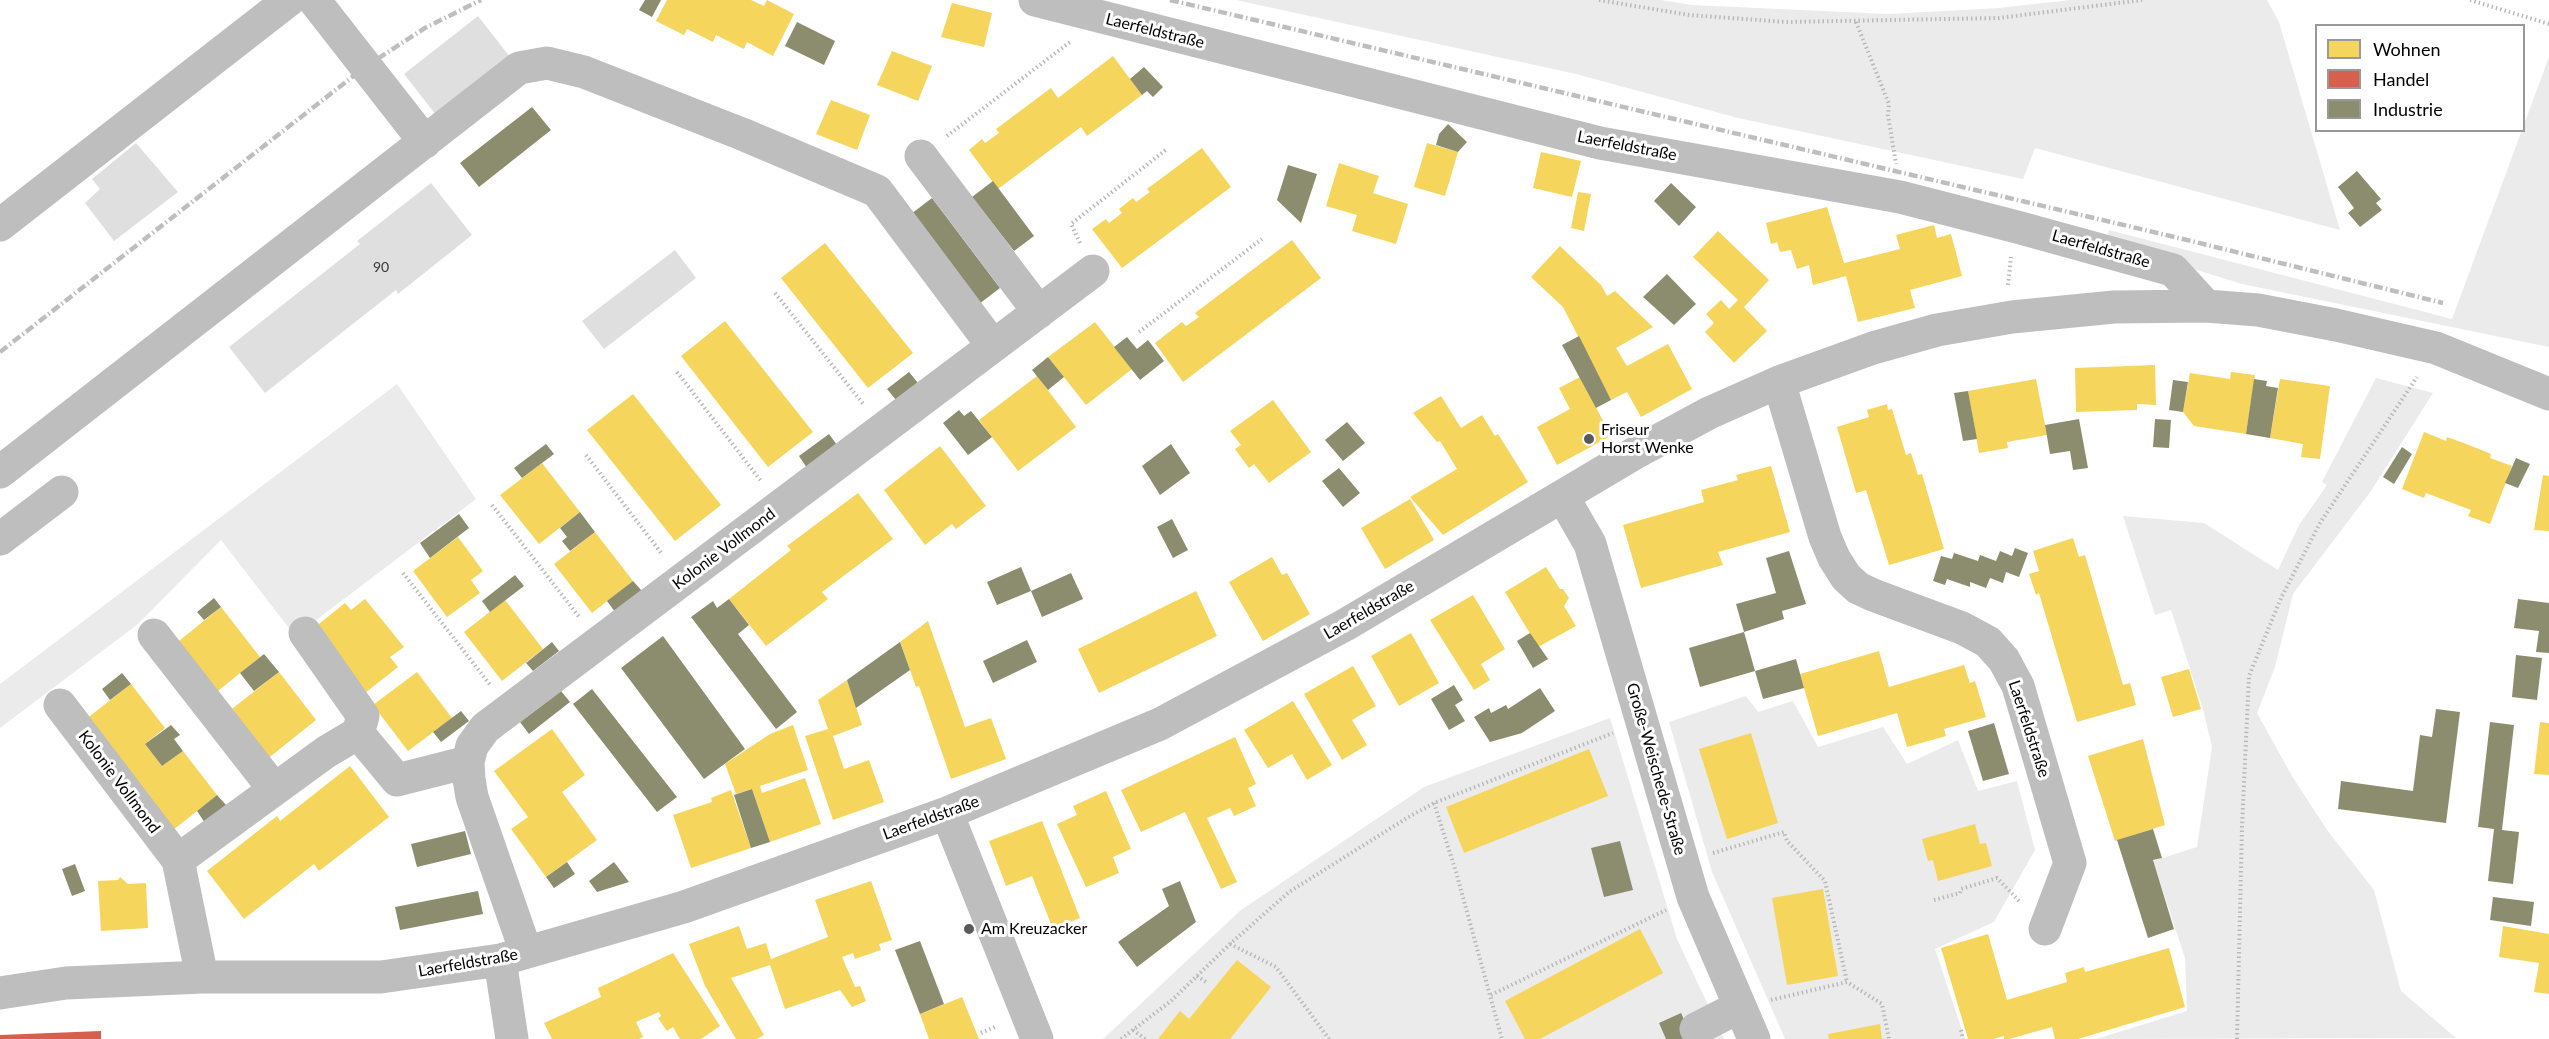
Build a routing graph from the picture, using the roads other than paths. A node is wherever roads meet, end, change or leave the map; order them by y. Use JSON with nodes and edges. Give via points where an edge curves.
{"nodes":[{"id":1,"x":289,"y":0,"type":"edge"},
{"id":2,"x":314,"y":0,"type":"edge"},
{"id":3,"x":1035,"y":0,"type":"edge"},
{"id":4,"x":425,"y":142,"type":"junction"},
{"id":5,"x":921,"y":156,"type":"road end"},
{"id":6,"x":0,"y":225,"type":"edge"},
{"id":7,"x":1093,"y":272,"type":"road end"},
{"id":8,"x":2206,"y":306,"type":"junction"},
{"id":9,"x":1039,"y":312,"type":"junction"},
{"id":10,"x":993,"y":346,"type":"junction"},
{"id":11,"x":1779,"y":382,"type":"junction"},
{"id":12,"x":2549,"y":394,"type":"edge"},
{"id":13,"x":0,"y":472,"type":"edge"},
{"id":14,"x":62,"y":492,"type":"dead end"},
{"id":15,"x":1563,"y":497,"type":"junction"},
{"id":16,"x":0,"y":539,"type":"edge"},
{"id":17,"x":305,"y":633,"type":"dead end"},
{"id":18,"x":154,"y":635,"type":"dead end"},
{"id":19,"x":60,"y":705,"type":"dead end"},
{"id":20,"x":358,"y":734,"type":"junction"},
{"id":21,"x":468,"y":762,"type":"junction"},
{"id":22,"x":274,"y":789,"type":"junction"},
{"id":23,"x":946,"y":813,"type":"junction"},
{"id":24,"x":178,"y":860,"type":"junction"},
{"id":25,"x":2045,"y":929,"type":"road end"},
{"id":26,"x":513,"y":956,"type":"junction"},
{"id":27,"x":201,"y":977,"type":"junction"},
{"id":28,"x":0,"y":993,"type":"edge"},
{"id":29,"x":1740,"y":1007,"type":"junction"},
{"id":30,"x":1696,"y":1029,"type":"dead end"},
{"id":31,"x":512,"y":1039,"type":"edge"},
{"id":32,"x":1037,"y":1039,"type":"edge"},
{"id":33,"x":1754,"y":1039,"type":"edge"}],
"edges":[{"from":1,"to":6,"type":"street"},
{"from":2,"to":4,"type":"street"},
{"from":3,"to":8,"type":"street","name":"Laerfeldstraße","via":[[1600,143],[1913,200],[2017,226],[2173,270]]},
{"from":4,"to":10,"type":"street","via":[[519,68],[547,63],[584,72],[877,191]]},
{"from":4,"to":13,"type":"street"},
{"from":5,"to":9,"type":"street"},
{"from":7,"to":9,"type":"street","name":"Kolonie Vollmond"},
{"from":8,"to":11,"type":"street","name":"Laerfeldstraße","via":[[2114,307],[2012,317],[1937,330]]},
{"from":8,"to":12,"type":"street","name":"Laerfeldstraße","via":[[2258,310],[2436,348]]},
{"from":9,"to":10,"type":"street","name":"Kolonie Vollmond"},
{"from":10,"to":21,"type":"street","name":"Kolonie Vollmond","via":[[485,728],[472,746]]},
{"from":11,"to":15,"type":"street","name":"Laerfeldstraße","via":[[1709,413]]},
{"from":11,"to":25,"type":"street","name":"Laerfeldstraße","via":[[1825,537],[1846,577],[1873,595],[1962,628],[1988,642],[2004,660],[2018,686],[2070,863]]},
{"from":14,"to":16,"type":"street"},
{"from":15,"to":23,"type":"street","name":"Laerfeldstraße","via":[[1335,630],[1160,724]]},
{"from":15,"to":29,"type":"street","name":"Große-Weischede-Straße","via":[[1590,544],[1694,897]]},
{"from":17,"to":20,"type":"street","via":[[363,716]]},
{"from":18,"to":22,"type":"street"},
{"from":19,"to":24,"type":"street","name":"Kolonie Vollmond"},
{"from":20,"to":21,"type":"street","via":[[397,780]]},
{"from":20,"to":22,"type":"street"},
{"from":21,"to":26,"type":"street","via":[[472,797]]},
{"from":22,"to":24,"type":"street"},
{"from":23,"to":26,"type":"street","name":"Laerfeldstraße","via":[[684,907]]},
{"from":23,"to":32,"type":"street"},
{"from":24,"to":27,"type":"street","name":"Kolonie Vollmond"},
{"from":26,"to":27,"type":"street","name":"Laerfeldstraße","via":[[381,977]]},
{"from":26,"to":31,"type":"street"},
{"from":27,"to":28,"type":"street","name":"Laerfeldstraße","via":[[66,983]]},
{"from":29,"to":30,"type":"street"},
{"from":29,"to":33,"type":"street","name":"Große-Weischede-Straße"}]}
